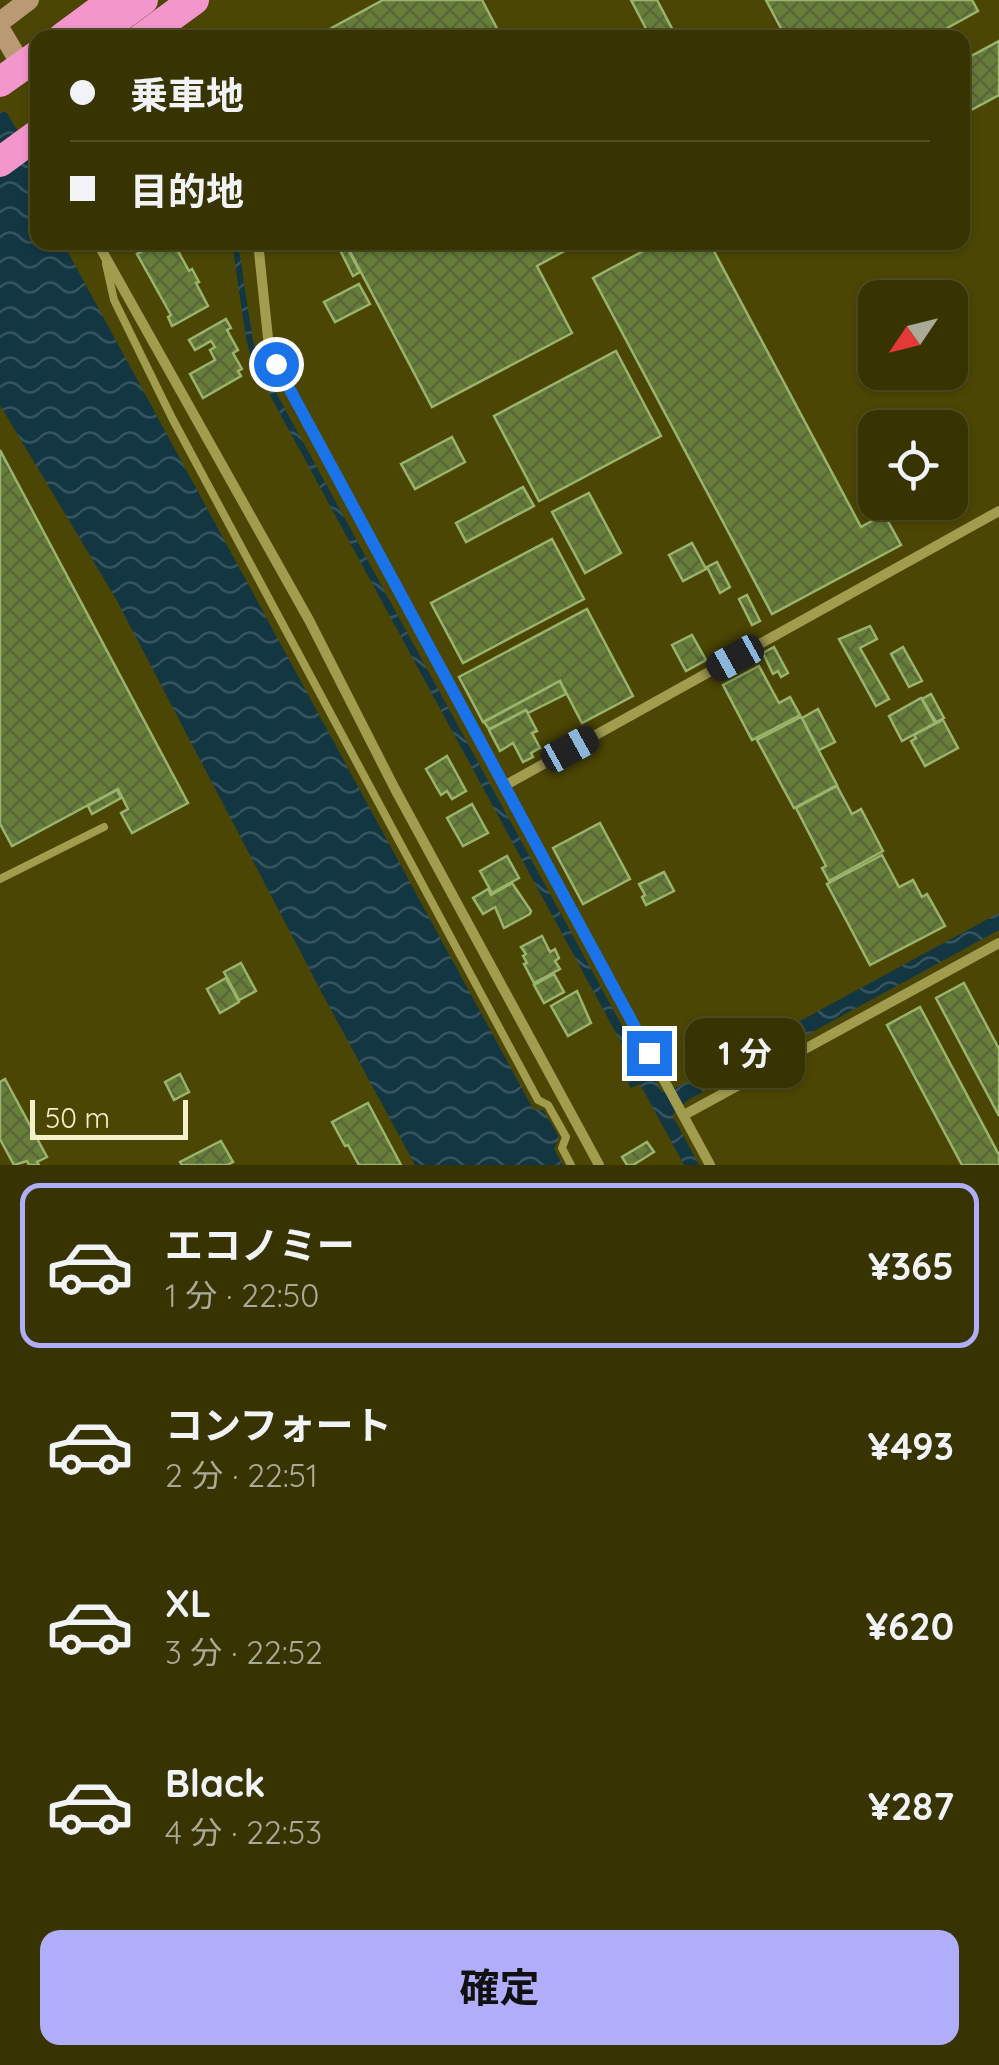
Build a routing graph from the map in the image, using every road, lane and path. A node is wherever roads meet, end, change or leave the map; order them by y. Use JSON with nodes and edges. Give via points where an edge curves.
{"nodes":[{"id":1,"x":30,"y":0,"type":"edge"},
{"id":2,"x":114,"y":0,"type":"edge"},
{"id":3,"x":143,"y":0,"type":"edge"},
{"id":4,"x":194,"y":0,"type":"edge"},
{"id":5,"x":222,"y":0,"type":"edge"},
{"id":6,"x":0,"y":25,"type":"edge"},
{"id":7,"x":73,"y":30,"type":"edge"},
{"id":8,"x":102,"y":30,"type":"edge"},
{"id":9,"x":153,"y":30,"type":"edge"},
{"id":10,"x":182,"y":30,"type":"edge"},
{"id":11,"x":24,"y":70,"type":"edge"},
{"id":12,"x":0,"y":103,"type":"edge"},
{"id":13,"x":26,"y":132,"type":"edge"},
{"id":14,"x":0,"y":162,"type":"edge"},
{"id":15,"x":101,"y":250,"type":"edge"},
{"id":16,"x":259,"y":250,"type":"edge"},
{"id":17,"x":105,"y":259,"type":"junction"},
{"id":18,"x":999,"y":512,"type":"edge"},
{"id":19,"x":504,"y":786,"type":"junction"},
{"id":20,"x":104,"y":827,"type":"dead end"},
{"id":21,"x":0,"y":879,"type":"edge"},
{"id":22,"x":999,"y":944,"type":"edge"},
{"id":23,"x":684,"y":1116,"type":"junction"},
{"id":24,"x":571,"y":1165,"type":"edge"},
{"id":25,"x":599,"y":1165,"type":"edge"},
{"id":26,"x":710,"y":1165,"type":"edge"}],
"edges":[{"from":1,"to":6,"type":"street"},
{"from":2,"to":7,"type":"highway"},
{"from":3,"to":8,"type":"highway"},
{"from":4,"to":9,"type":"highway"},
{"from":5,"to":10,"type":"highway"},
{"from":6,"to":11,"type":"street"},
{"from":11,"to":12,"type":"highway"},
{"from":13,"to":14,"type":"highway"},
{"from":15,"to":17,"type":"street"},
{"from":16,"to":19,"type":"street","via":[[276,364]]},
{"from":17,"to":24,"type":"lane","via":[[114,300],[172,418],[538,1100],[548,1104],[566,1137],[562,1148]]},
{"from":17,"to":25,"type":"street","via":[[309,620]]},
{"from":18,"to":19,"type":"street"},
{"from":19,"to":23,"type":"street"},
{"from":20,"to":21,"type":"lane"},
{"from":22,"to":23,"type":"street"},
{"from":23,"to":26,"type":"street"}]}
